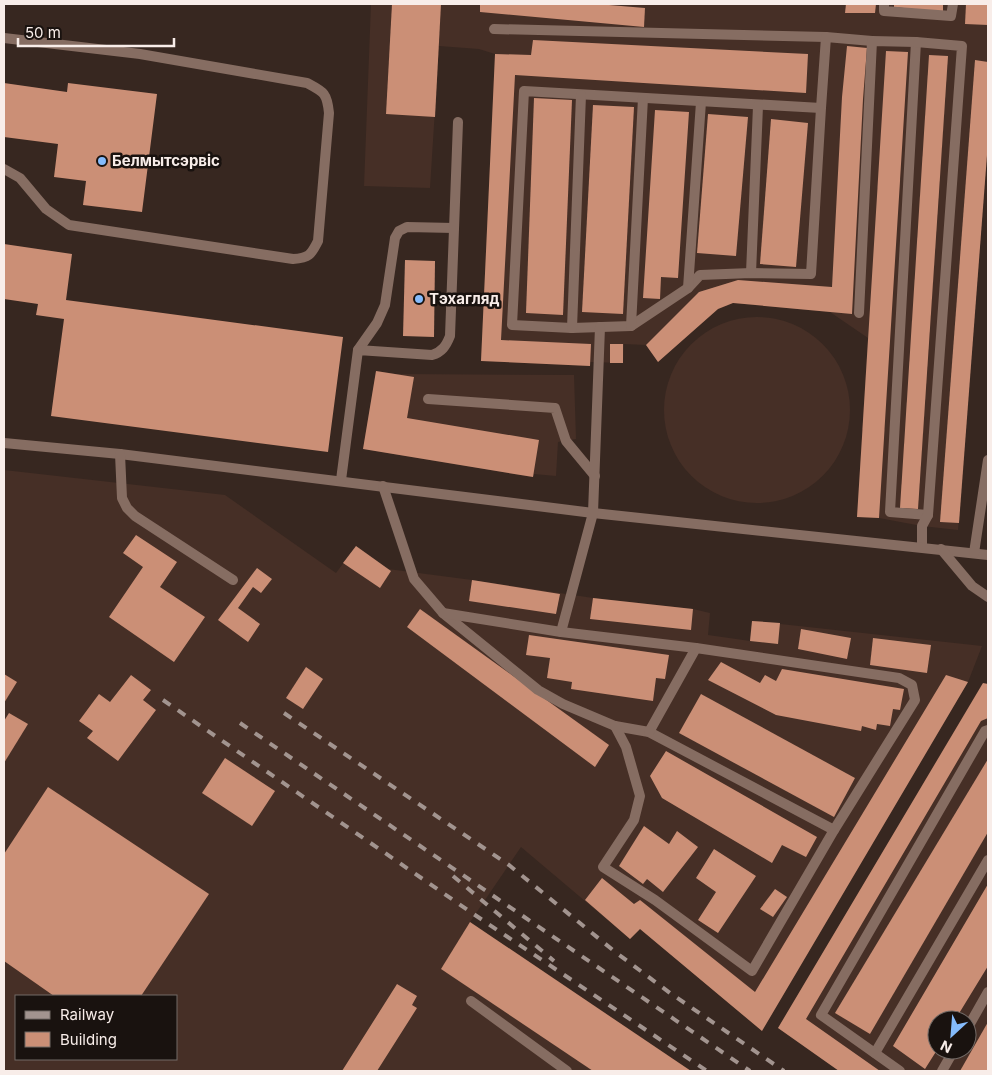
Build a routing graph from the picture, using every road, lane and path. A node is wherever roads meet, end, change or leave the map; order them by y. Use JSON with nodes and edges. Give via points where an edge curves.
{"nodes":[{"id":1,"x":884,"y":4,"type":"edge"},
{"id":2,"x":953,"y":4,"type":"edge"},
{"id":3,"x":494,"y":29,"type":"dead end"},
{"id":4,"x":826,"y":37,"type":"junction"},
{"id":5,"x":4,"y":38,"type":"edge"},
{"id":6,"x":872,"y":41,"type":"junction"},
{"id":7,"x":916,"y":42,"type":"junction"},
{"id":8,"x":581,"y":95,"type":"junction"},
{"id":9,"x":643,"y":98,"type":"junction"},
{"id":10,"x":701,"y":102,"type":"junction"},
{"id":11,"x":758,"y":106,"type":"junction"},
{"id":12,"x":821,"y":108,"type":"junction"},
{"id":13,"x":458,"y":122,"type":"dead end"},
{"id":14,"x":4,"y":169,"type":"edge"},
{"id":15,"x":454,"y":228,"type":"junction"},
{"id":16,"x":751,"y":273,"type":"junction"},
{"id":17,"x":688,"y":288,"type":"junction"},
{"id":18,"x":859,"y":313,"type":"dead end"},
{"id":19,"x":631,"y":326,"type":"junction"},
{"id":20,"x":572,"y":328,"type":"junction"},
{"id":21,"x":600,"y":328,"type":"junction"},
{"id":22,"x":358,"y":350,"type":"junction"},
{"id":23,"x":428,"y":399,"type":"dead end"},
{"id":24,"x":4,"y":444,"type":"edge"},
{"id":25,"x":120,"y":454,"type":"junction"},
{"id":26,"x":988,"y":460,"type":"edge"},
{"id":27,"x":595,"y":476,"type":"junction"},
{"id":28,"x":341,"y":480,"type":"junction"},
{"id":29,"x":383,"y":486,"type":"junction"},
{"id":30,"x":594,"y":513,"type":"junction"},
{"id":31,"x":928,"y":515,"type":"junction"},
{"id":32,"x":922,"y":547,"type":"junction"},
{"id":33,"x":941,"y":549,"type":"junction"},
{"id":34,"x":974,"y":553,"type":"junction"},
{"id":35,"x":988,"y":555,"type":"edge"},
{"id":36,"x":233,"y":580,"type":"dead end"},
{"id":37,"x":988,"y":597,"type":"edge"},
{"id":38,"x":443,"y":613,"type":"junction"},
{"id":39,"x":561,"y":632,"type":"junction"},
{"id":40,"x":696,"y":648,"type":"junction"},
{"id":41,"x":614,"y":726,"type":"junction"},
{"id":42,"x":988,"y":730,"type":"edge"},
{"id":43,"x":649,"y":732,"type":"junction"},
{"id":44,"x":834,"y":830,"type":"junction"},
{"id":45,"x":988,"y":860,"type":"edge"},
{"id":46,"x":988,"y":992,"type":"edge"},
{"id":47,"x":471,"y":1001,"type":"dead end"},
{"id":48,"x":977,"y":1011,"type":"edge"},
{"id":49,"x":875,"y":1053,"type":"junction"},
{"id":50,"x":948,"y":1060,"type":"edge"},
{"id":51,"x":567,"y":1071,"type":"edge"},
{"id":52,"x":900,"y":1071,"type":"edge"},
{"id":53,"x":942,"y":1071,"type":"edge"}],
"edges":[{"from":1,"to":2,"type":"lane","via":[[884,11],[951,16]]},
{"from":3,"to":4,"type":"lane"},
{"from":4,"to":6,"type":"lane"},
{"from":4,"to":12,"type":"lane"},
{"from":5,"to":14,"type":"lane","via":[[140,54],[307,83],[322,90],[328,98],[329,113],[318,241],[313,252],[305,258],[293,259],[69,225],[46,210],[20,178]]},
{"from":6,"to":7,"type":"lane"},
{"from":6,"to":18,"type":"lane"},
{"from":7,"to":31,"type":"lane","via":[[890,512]]},
{"from":7,"to":31,"type":"lane","via":[[962,46]]},
{"from":8,"to":9,"type":"lane"},
{"from":8,"to":20,"type":"lane"},
{"from":8,"to":20,"type":"lane","via":[[524,90],[512,325]]},
{"from":9,"to":10,"type":"lane"},
{"from":9,"to":19,"type":"lane"},
{"from":10,"to":11,"type":"lane"},
{"from":10,"to":17,"type":"lane"},
{"from":11,"to":12,"type":"lane"},
{"from":11,"to":16,"type":"lane"},
{"from":12,"to":16,"type":"lane","via":[[812,274]]},
{"from":13,"to":15,"type":"lane"},
{"from":15,"to":22,"type":"lane","via":[[408,228],[399,231],[385,305]]},
{"from":15,"to":22,"type":"lane","via":[[450,336],[440,353]]},
{"from":16,"to":17,"type":"lane","via":[[700,275]]},
{"from":17,"to":19,"type":"lane"},
{"from":19,"to":21,"type":"lane"},
{"from":20,"to":21,"type":"lane"},
{"from":21,"to":27,"type":"lane"},
{"from":22,"to":28,"type":"lane"},
{"from":23,"to":27,"type":"lane","via":[[555,408],[566,441]]},
{"from":24,"to":25,"type":"lane"},
{"from":25,"to":28,"type":"lane"},
{"from":25,"to":36,"type":"lane","via":[[122,498],[127,508]]},
{"from":26,"to":34,"type":"lane"},
{"from":27,"to":30,"type":"lane"},
{"from":28,"to":29,"type":"lane"},
{"from":29,"to":30,"type":"lane"},
{"from":29,"to":38,"type":"lane","via":[[414,579]]},
{"from":30,"to":32,"type":"lane"},
{"from":30,"to":39,"type":"lane"},
{"from":31,"to":32,"type":"lane","via":[[922,526]]},
{"from":32,"to":33,"type":"lane"},
{"from":33,"to":34,"type":"lane"},
{"from":33,"to":37,"type":"lane","via":[[972,586]]},
{"from":34,"to":35,"type":"lane"},
{"from":38,"to":39,"type":"lane"},
{"from":38,"to":41,"type":"lane","via":[[538,690]]},
{"from":39,"to":40,"type":"lane"},
{"from":40,"to":43,"type":"lane"},
{"from":40,"to":44,"type":"lane","via":[[899,678],[912,685],[915,700]]},
{"from":41,"to":43,"type":"lane"},
{"from":41,"to":44,"type":"lane","via":[[626,746],[640,796],[634,820],[604,867],[752,971]]},
{"from":42,"to":49,"type":"lane","via":[[821,1015]]},
{"from":43,"to":44,"type":"lane"},
{"from":45,"to":49,"type":"lane"},
{"from":46,"to":48,"type":"lane"},
{"from":47,"to":51,"type":"lane"},
{"from":49,"to":52,"type":"lane"},
{"from":50,"to":53,"type":"lane"}]}
